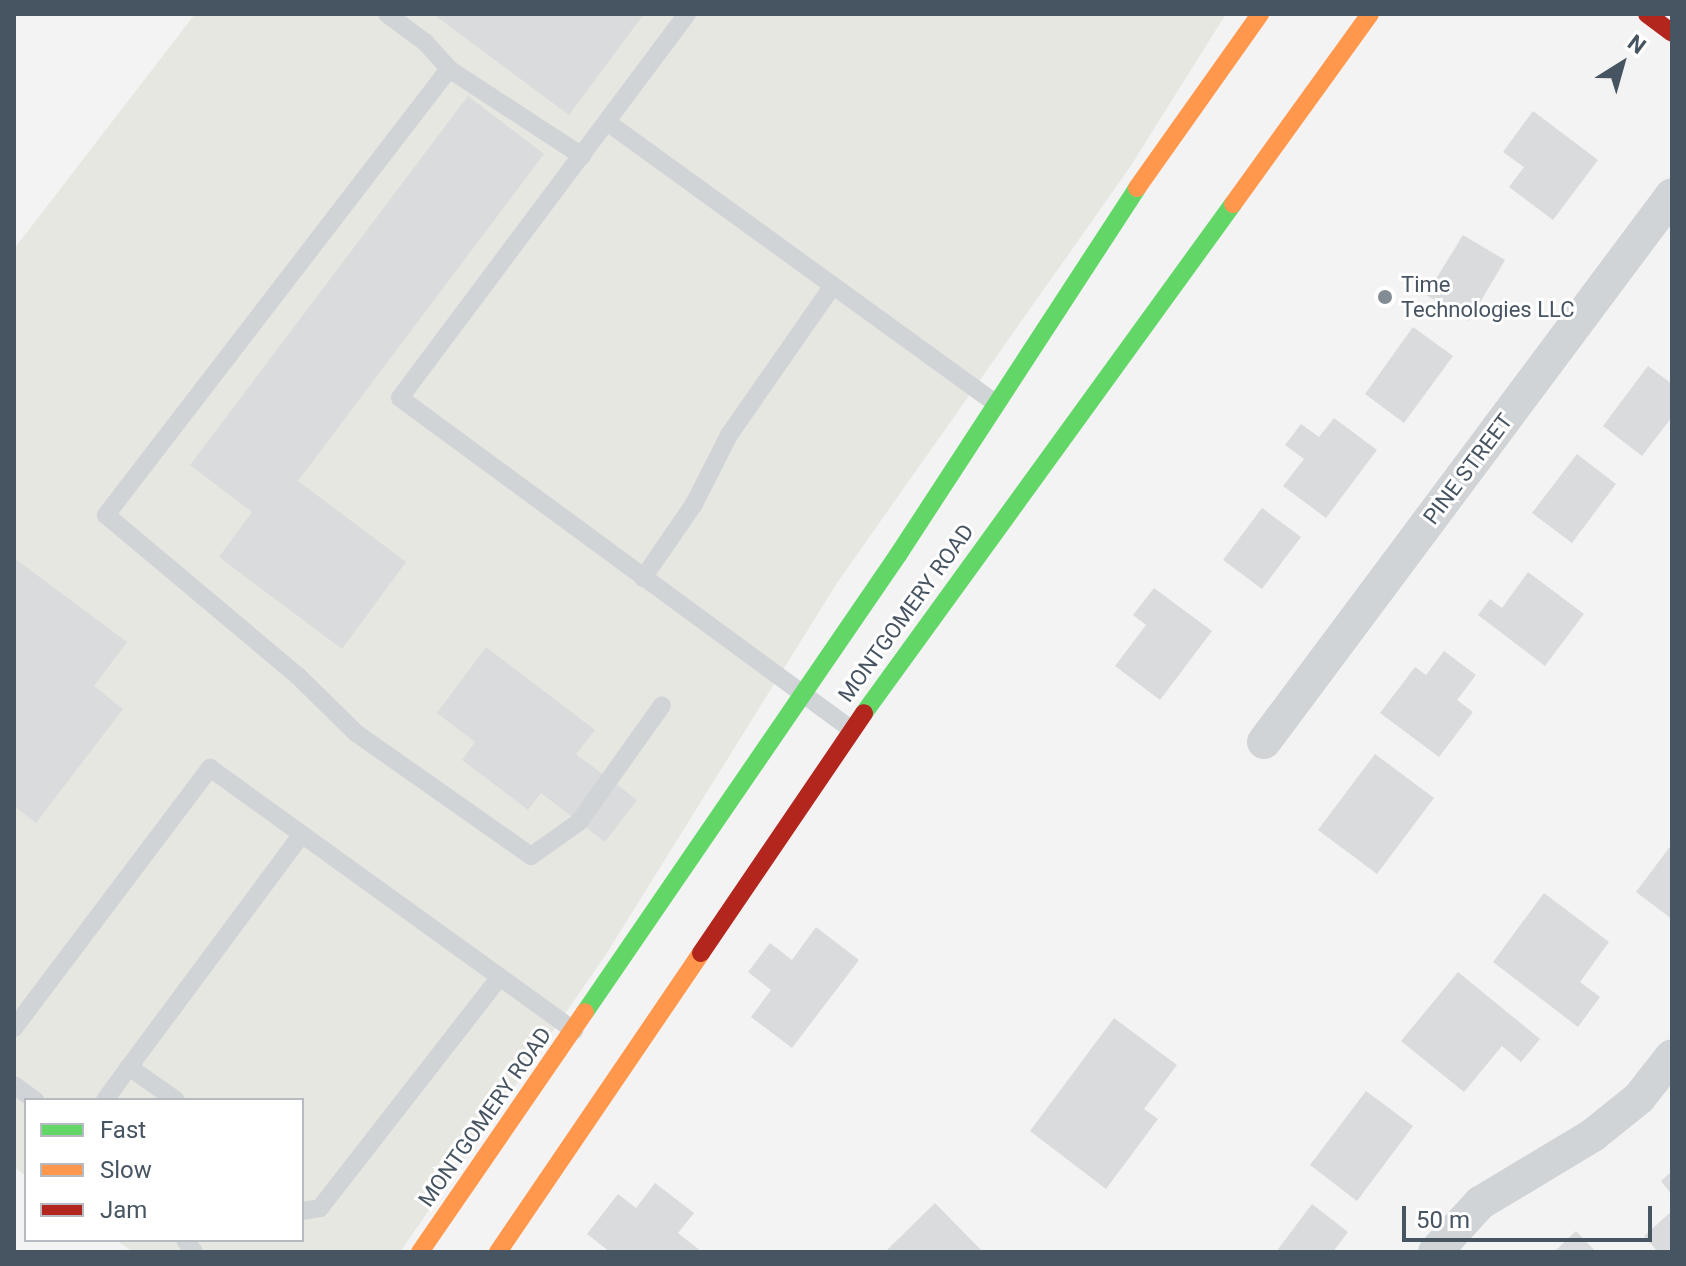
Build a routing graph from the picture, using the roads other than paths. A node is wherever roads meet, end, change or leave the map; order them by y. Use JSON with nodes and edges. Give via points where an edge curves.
{"nodes":[{"id":1,"x":387,"y":14,"type":"edge"},
{"id":2,"x":687,"y":14,"type":"edge"},
{"id":3,"x":1260,"y":14,"type":"edge"},
{"id":4,"x":1370,"y":14,"type":"edge"},
{"id":5,"x":1647,"y":14,"type":"edge"},
{"id":6,"x":1672,"y":33,"type":"edge"},
{"id":7,"x":449,"y":69,"type":"junction"},
{"id":8,"x":607,"y":122,"type":"junction"},
{"id":9,"x":582,"y":156,"type":"junction"},
{"id":10,"x":1672,"y":195,"type":"edge"},
{"id":11,"x":831,"y":288,"type":"junction"},
{"id":12,"x":996,"y":404,"type":"junction"},
{"id":13,"x":643,"y":578,"type":"junction"},
{"id":14,"x":800,"y":693,"type":"junction"},
{"id":15,"x":662,"y":705,"type":"dead end"},
{"id":16,"x":852,"y":730,"type":"junction"},
{"id":17,"x":1264,"y":742,"type":"dead end"},
{"id":18,"x":302,"y":834,"type":"junction"},
{"id":19,"x":500,"y":977,"type":"junction"},
{"id":20,"x":14,"y":1028,"type":"edge"},
{"id":21,"x":574,"y":1031,"type":"junction"},
{"id":22,"x":1672,"y":1056,"type":"edge"},
{"id":23,"x":129,"y":1067,"type":"junction"},
{"id":24,"x":14,"y":1085,"type":"edge"},
{"id":25,"x":32,"y":1098,"type":"edge"},
{"id":26,"x":106,"y":1098,"type":"edge"},
{"id":27,"x":173,"y":1098,"type":"edge"},
{"id":28,"x":304,"y":1211,"type":"edge"},
{"id":29,"x":420,"y":1252,"type":"edge"},
{"id":30,"x":498,"y":1252,"type":"edge"},
{"id":31,"x":1435,"y":1252,"type":"edge"}],
"edges":[{"from":1,"to":7,"type":"lane","via":[[425,42]]},
{"from":2,"to":8,"type":"lane"},
{"from":3,"to":12,"type":"main road","name":"MONTGOMERY ROAD","via":[[1144,177]]},
{"from":4,"to":16,"type":"main road","name":"MONTGOMERY ROAD"},
{"from":5,"to":6,"type":"main road"},
{"from":7,"to":9,"type":"lane"},
{"from":7,"to":15,"type":"lane","via":[[106,515],[298,676],[356,733],[531,856],[579,822]]},
{"from":8,"to":9,"type":"lane"},
{"from":8,"to":11,"type":"lane"},
{"from":9,"to":13,"type":"lane","via":[[400,398]]},
{"from":10,"to":17,"type":"street","name":"PINE STREET"},
{"from":11,"to":12,"type":"lane"},
{"from":11,"to":13,"type":"lane","via":[[729,435],[694,504]]},
{"from":12,"to":14,"type":"main road","name":"MONTGOMERY ROAD"},
{"from":13,"to":14,"type":"lane"},
{"from":14,"to":16,"type":"lane"},
{"from":14,"to":21,"type":"main road","name":"MONTGOMERY ROAD"},
{"from":16,"to":30,"type":"main road","name":"MONTGOMERY ROAD"},
{"from":18,"to":19,"type":"lane"},
{"from":18,"to":20,"type":"lane","via":[[210,768]]},
{"from":18,"to":23,"type":"lane"},
{"from":19,"to":21,"type":"lane"},
{"from":19,"to":28,"type":"lane","via":[[320,1208]]},
{"from":21,"to":29,"type":"main road","name":"MONTGOMERY ROAD"},
{"from":22,"to":31,"type":"street","via":[[1639,1098],[1593,1135],[1480,1203]]},
{"from":23,"to":26,"type":"lane"},
{"from":23,"to":27,"type":"lane"},
{"from":24,"to":25,"type":"lane"}]}
